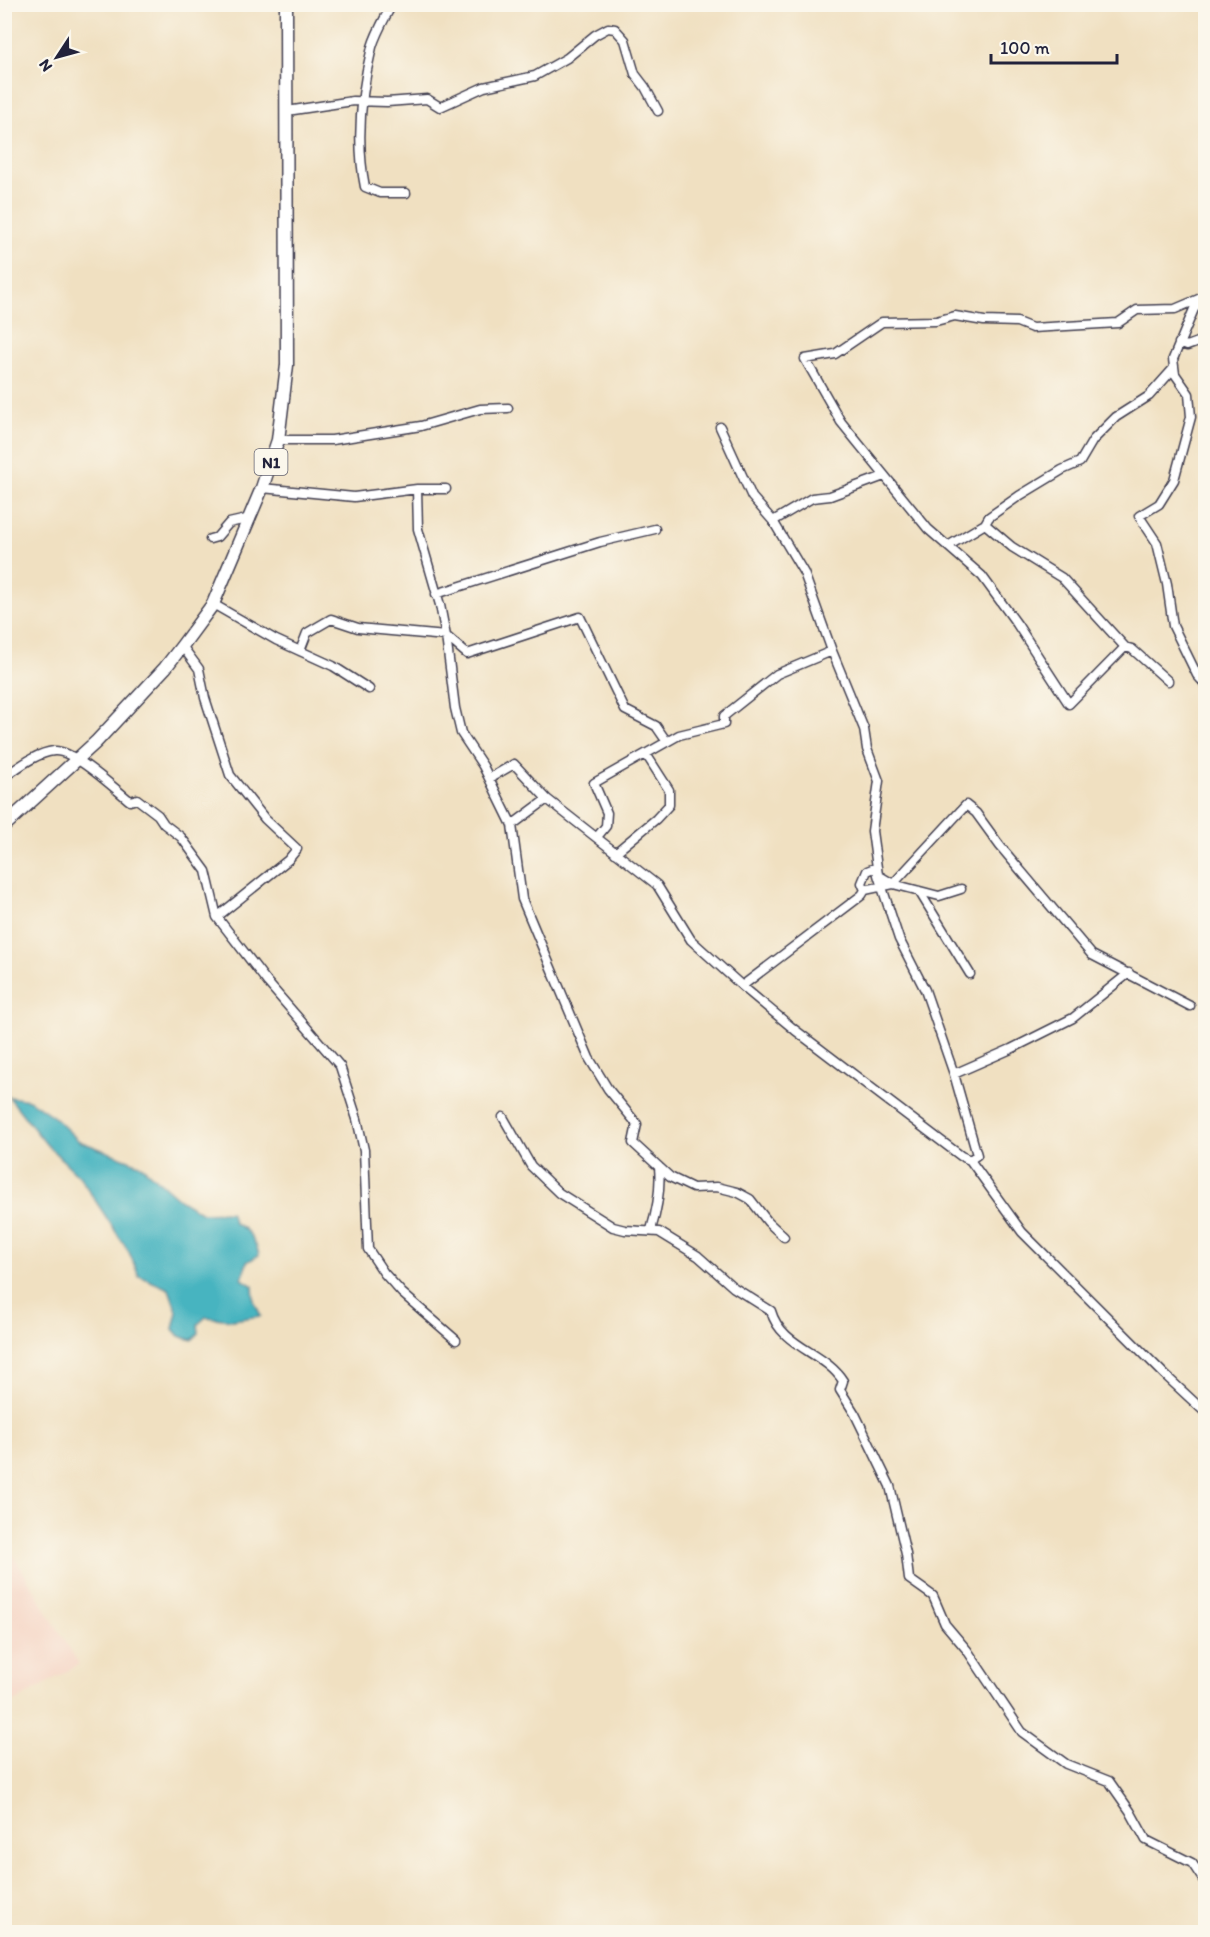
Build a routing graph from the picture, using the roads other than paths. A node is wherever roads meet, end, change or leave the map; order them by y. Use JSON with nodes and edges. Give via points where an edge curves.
{"nodes":[{"id":1,"x":286,"y":4,"type":"edge"},
{"id":2,"x":392,"y":4,"type":"edge"},
{"id":3,"x":362,"y":101,"type":"junction"},
{"id":4,"x":287,"y":111,"type":"junction"},
{"id":5,"x":658,"y":111,"type":"dead end"},
{"id":6,"x":406,"y":193,"type":"dead end"},
{"id":7,"x":1203,"y":296,"type":"edge"},
{"id":8,"x":1206,"y":339,"type":"edge"},
{"id":9,"x":1179,"y":343,"type":"junction"},
{"id":10,"x":1174,"y":368,"type":"junction"},
{"id":11,"x":508,"y":408,"type":"dead end"},
{"id":12,"x":720,"y":427,"type":"dead end"},
{"id":13,"x":278,"y":440,"type":"junction"},
{"id":14,"x":884,"y":476,"type":"junction"},
{"id":15,"x":262,"y":488,"type":"junction"},
{"id":16,"x":417,"y":489,"type":"junction"},
{"id":17,"x":446,"y":489,"type":"dead end"},
{"id":18,"x":251,"y":518,"type":"junction"},
{"id":19,"x":773,"y":521,"type":"junction"},
{"id":20,"x":985,"y":524,"type":"junction"},
{"id":21,"x":655,"y":528,"type":"dead end"},
{"id":22,"x":210,"y":539,"type":"dead end"},
{"id":23,"x":948,"y":546,"type":"junction"},
{"id":24,"x":436,"y":594,"type":"junction"},
{"id":25,"x":213,"y":604,"type":"junction"},
{"id":26,"x":446,"y":636,"type":"junction"},
{"id":27,"x":182,"y":646,"type":"junction"},
{"id":28,"x":1125,"y":647,"type":"junction"},
{"id":29,"x":300,"y":651,"type":"junction"},
{"id":30,"x":832,"y":651,"type":"junction"},
{"id":31,"x":1168,"y":681,"type":"dead end"},
{"id":32,"x":1206,"y":685,"type":"edge"},
{"id":33,"x":369,"y":689,"type":"dead end"},
{"id":34,"x":667,"y":742,"type":"junction"},
{"id":35,"x":646,"y":754,"type":"junction"},
{"id":36,"x":78,"y":759,"type":"junction"},
{"id":37,"x":4,"y":777,"type":"edge"},
{"id":38,"x":490,"y":778,"type":"junction"},
{"id":39,"x":547,"y":800,"type":"junction"},
{"id":40,"x":512,"y":825,"type":"junction"},
{"id":41,"x":4,"y":826,"type":"edge"},
{"id":42,"x":597,"y":837,"type":"junction"},
{"id":43,"x":615,"y":853,"type":"junction"},
{"id":44,"x":877,"y":871,"type":"junction"},
{"id":45,"x":893,"y":884,"type":"junction"},
{"id":46,"x":882,"y":885,"type":"junction"},
{"id":47,"x":961,"y":889,"type":"dead end"},
{"id":48,"x":865,"y":890,"type":"junction"},
{"id":49,"x":919,"y":891,"type":"junction"},
{"id":50,"x":217,"y":917,"type":"junction"},
{"id":51,"x":1129,"y":973,"type":"junction"},
{"id":52,"x":970,"y":974,"type":"dead end"},
{"id":53,"x":742,"y":986,"type":"junction"},
{"id":54,"x":1190,"y":1006,"type":"dead end"},
{"id":55,"x":954,"y":1074,"type":"junction"},
{"id":56,"x":503,"y":1117,"type":"dead end"},
{"id":57,"x":970,"y":1160,"type":"junction"},
{"id":58,"x":659,"y":1167,"type":"junction"},
{"id":59,"x":651,"y":1230,"type":"junction"},
{"id":60,"x":784,"y":1237,"type":"dead end"},
{"id":61,"x":456,"y":1340,"type":"dead end"},
{"id":62,"x":1206,"y":1413,"type":"edge"},
{"id":63,"x":1206,"y":1884,"type":"edge"}],
"edges":[{"from":1,"to":4,"type":"highway","number":"N1"},
{"from":2,"to":3,"type":"street","via":[[372,45]]},
{"from":3,"to":4,"type":"street"},
{"from":3,"to":5,"type":"street","via":[[427,99],[440,107],[484,87],[535,76],[608,28],[615,29],[624,40],[634,74]]},
{"from":3,"to":6,"type":"street","via":[[364,187],[380,193]]},
{"from":4,"to":13,"type":"highway","number":"N1","via":[[287,365]]},
{"from":7,"to":9,"type":"street"},
{"from":7,"to":14,"type":"street","via":[[1175,309],[1137,310],[1118,322],[1108,323],[1032,328],[1017,322],[955,316],[936,321],[882,322],[835,354],[805,359],[841,422]]},
{"from":8,"to":9,"type":"street","via":[[1187,346]]},
{"from":9,"to":10,"type":"street"},
{"from":10,"to":20,"type":"street","via":[[1149,396],[1116,417],[1093,440],[1080,462],[1019,496]]},
{"from":10,"to":32,"type":"street","via":[[1189,394],[1191,417],[1174,480],[1159,504],[1139,516],[1157,543],[1173,626]]},
{"from":11,"to":13,"type":"street","via":[[480,409],[421,426],[332,440]]},
{"from":12,"to":19,"type":"street","via":[[752,496]]},
{"from":13,"to":15,"type":"highway","number":"N1"},
{"from":14,"to":19,"type":"street","via":[[830,496],[812,498]]},
{"from":14,"to":23,"type":"street","via":[[928,529]]},
{"from":15,"to":16,"type":"street","via":[[354,497]]},
{"from":15,"to":18,"type":"highway","number":"N1"},
{"from":16,"to":17,"type":"street"},
{"from":16,"to":24,"type":"street","via":[[418,529]]},
{"from":18,"to":22,"type":"street","via":[[229,523]]},
{"from":18,"to":25,"type":"highway","number":"N1"},
{"from":19,"to":30,"type":"street","via":[[804,573]]},
{"from":20,"to":23,"type":"street"},
{"from":20,"to":28,"type":"street","via":[[1012,547],[1062,578]]},
{"from":21,"to":24,"type":"street"},
{"from":23,"to":28,"type":"street","via":[[982,576],[1069,704]]},
{"from":24,"to":26,"type":"street"},
{"from":25,"to":27,"type":"highway","number":"N1"},
{"from":25,"to":29,"type":"street"},
{"from":26,"to":29,"type":"street","via":[[358,628],[331,619],[307,633]]},
{"from":26,"to":34,"type":"street","via":[[467,654],[580,617],[625,710],[656,726]]},
{"from":26,"to":38,"type":"street","via":[[461,733]]},
{"from":27,"to":36,"type":"highway","number":"N1"},
{"from":27,"to":50,"type":"street","via":[[199,669],[230,775],[265,819],[297,849]]},
{"from":28,"to":31,"type":"street"},
{"from":29,"to":33,"type":"street"},
{"from":30,"to":34,"type":"street","via":[[777,674],[724,716],[724,724],[679,735]]},
{"from":30,"to":44,"type":"street","via":[[864,729],[879,781],[872,831]]},
{"from":34,"to":35,"type":"street"},
{"from":35,"to":42,"type":"street","via":[[594,783],[607,813],[606,826]]},
{"from":35,"to":43,"type":"street","via":[[669,790],[669,805]]},
{"from":36,"to":37,"type":"street","via":[[55,750]]},
{"from":36,"to":41,"type":"highway","number":"N1"},
{"from":36,"to":50,"type":"street","via":[[130,801],[137,799],[182,837],[206,871]]},
{"from":38,"to":39,"type":"street","via":[[514,764]]},
{"from":38,"to":40,"type":"street"},
{"from":39,"to":40,"type":"street"},
{"from":39,"to":42,"type":"street"},
{"from":40,"to":58,"type":"street","via":[[522,899],[585,1048],[608,1089],[637,1124],[633,1143]]},
{"from":42,"to":43,"type":"street"},
{"from":43,"to":53,"type":"street","via":[[657,885],[690,940]]},
{"from":44,"to":45,"type":"street"},
{"from":44,"to":46,"type":"street"},
{"from":44,"to":48,"type":"street","via":[[867,871],[862,884]]},
{"from":45,"to":46,"type":"street"},
{"from":45,"to":49,"type":"street"},
{"from":45,"to":51,"type":"street","via":[[966,805],[1092,955]]},
{"from":46,"to":48,"type":"street"},
{"from":46,"to":55,"type":"street","via":[[899,939],[925,990]]},
{"from":47,"to":49,"type":"street","via":[[939,896]]},
{"from":48,"to":53,"type":"street"},
{"from":49,"to":52,"type":"street"},
{"from":50,"to":61,"type":"street","via":[[339,1066],[364,1150],[368,1250],[402,1293]]},
{"from":51,"to":54,"type":"street"},
{"from":51,"to":55,"type":"street","via":[[1073,1018]]},
{"from":53,"to":57,"type":"street"},
{"from":55,"to":57,"type":"street","via":[[977,1155]]},
{"from":56,"to":59,"type":"street","via":[[531,1166],[559,1193],[612,1227]]},
{"from":57,"to":62,"type":"street","via":[[1022,1233]]},
{"from":58,"to":59,"type":"street"},
{"from":58,"to":60,"type":"street","via":[[693,1188],[717,1187],[750,1199]]},
{"from":59,"to":63,"type":"street","via":[[698,1256],[733,1287],[771,1311],[774,1323],[788,1338],[837,1371],[843,1381],[840,1390],[890,1486],[909,1579],[933,1596],[945,1624],[1022,1732],[1066,1764],[1109,1781],[1146,1840],[1192,1863]]}]}
